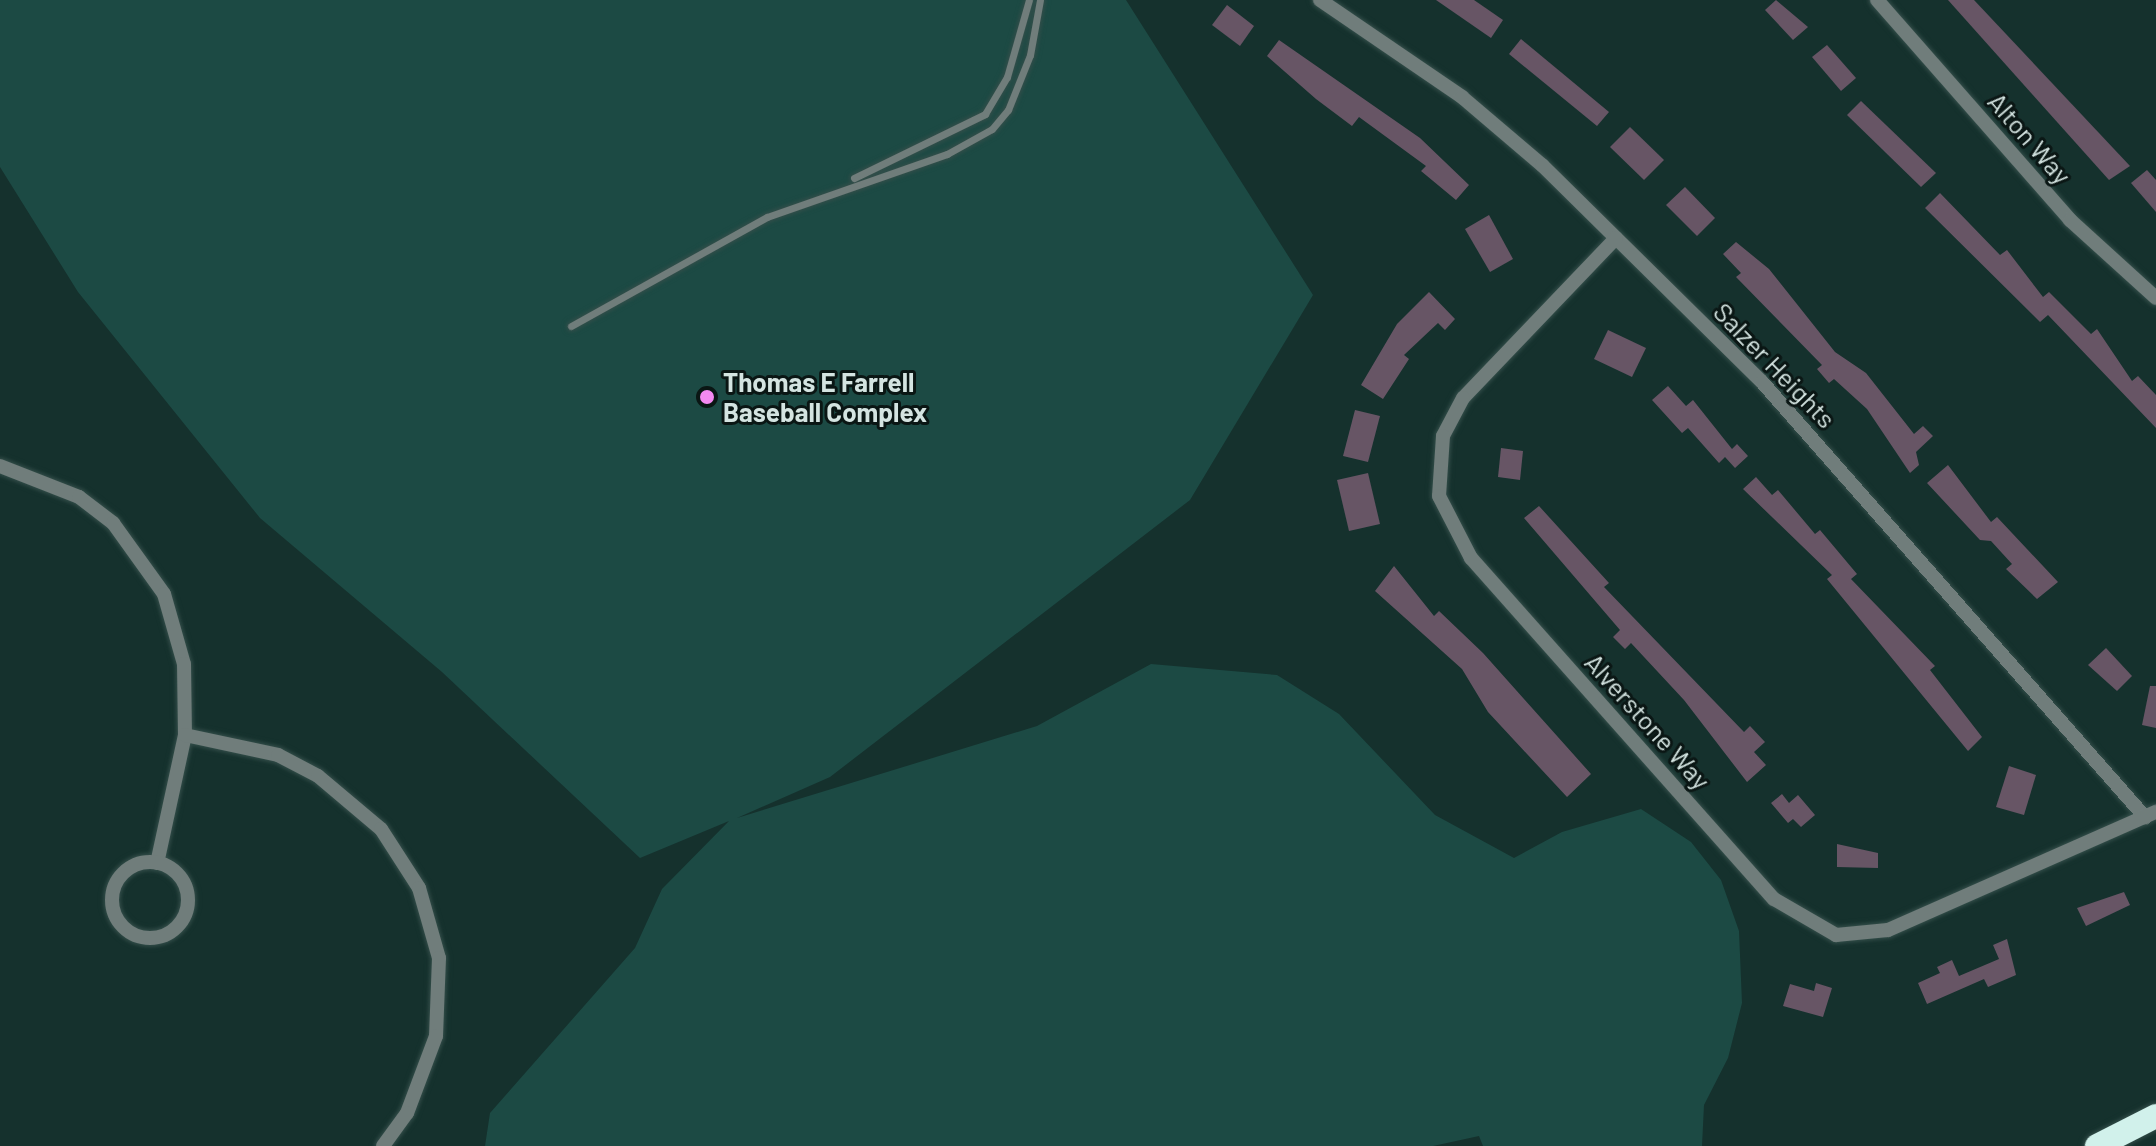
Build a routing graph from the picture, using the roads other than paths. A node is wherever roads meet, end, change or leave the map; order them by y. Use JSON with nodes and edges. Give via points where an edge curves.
{"nodes":[{"id":1,"x":1029,"y":0,"type":"edge"},
{"id":2,"x":1040,"y":0,"type":"edge"},
{"id":3,"x":1320,"y":0,"type":"edge"},
{"id":4,"x":1877,"y":0,"type":"edge"},
{"id":5,"x":827,"y":191,"type":"junction"},
{"id":6,"x":1616,"y":238,"type":"junction"},
{"id":7,"x":2156,"y":298,"type":"edge"},
{"id":8,"x":571,"y":326,"type":"dead end"},
{"id":9,"x":0,"y":466,"type":"edge"},
{"id":10,"x":185,"y":735,"type":"junction"},
{"id":11,"x":2151,"y":814,"type":"edge"},
{"id":12,"x":157,"y":863,"type":"junction"},
{"id":13,"x":2156,"y":1116,"type":"edge"},
{"id":14,"x":383,"y":1146,"type":"edge"},
{"id":15,"x":2097,"y":1146,"type":"edge"}],
"edges":[{"from":1,"to":5,"type":"lane","via":[[1007,77],[985,114]]},
{"from":2,"to":5,"type":"lane","via":[[1030,55],[1008,110],[992,129],[947,154]]},
{"from":3,"to":6,"type":"street","name":"Salzer Heights","via":[[1462,97]]},
{"from":4,"to":7,"type":"street","name":"Alton Way","via":[[2070,220]]},
{"from":5,"to":8,"type":"lane"},
{"from":6,"to":11,"type":"street","name":"Salzer Heights","via":[[1762,382]]},
{"from":6,"to":11,"type":"street","name":"Alverstone Way","via":[[1463,398],[1438,455],[1439,496],[1471,558],[1774,899],[1836,935],[1888,930]]},
{"from":9,"to":10,"type":"street","via":[[79,497],[140,552],[178,628]]},
{"from":10,"to":12,"type":"street"},
{"from":10,"to":14,"type":"street","via":[[278,755],[318,776],[381,829],[419,888],[439,958],[436,1036],[407,1113]]},
{"from":12,"to":12,"type":"street","via":[[122,873],[111,895],[116,919],[135,936],[172,932],[187,911],[179,875]]},
{"from":13,"to":15,"type":"highway"}]}
